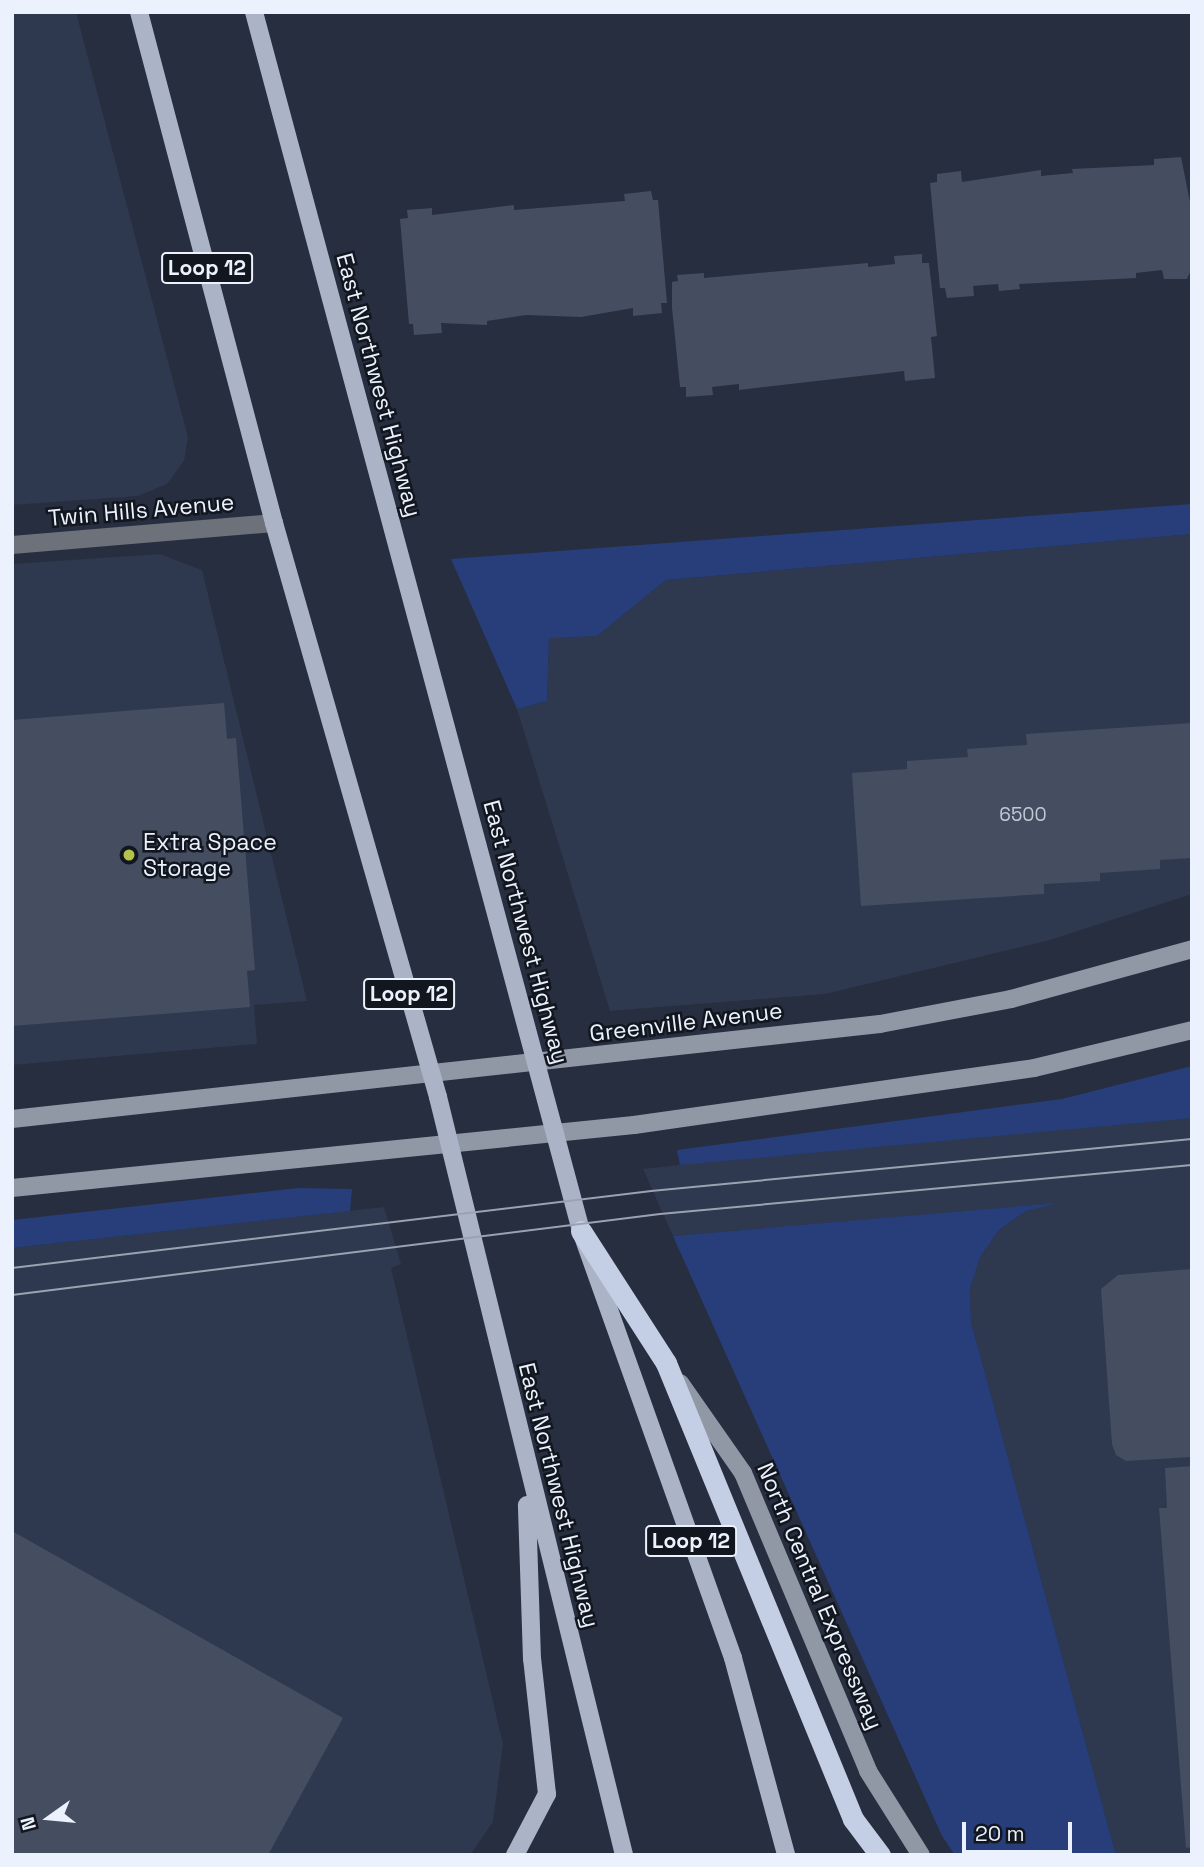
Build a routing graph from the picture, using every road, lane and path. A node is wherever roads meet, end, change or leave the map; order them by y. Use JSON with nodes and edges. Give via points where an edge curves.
{"nodes":[{"id":1,"x":139,"y":12,"type":"edge"},
{"id":2,"x":254,"y":12,"type":"edge"},
{"id":3,"x":274,"y":523,"type":"junction"},
{"id":4,"x":12,"y":545,"type":"edge"},
{"id":5,"x":1192,"y":949,"type":"edge"},
{"id":6,"x":1192,"y":1030,"type":"edge"},
{"id":7,"x":12,"y":1119,"type":"edge"},
{"id":8,"x":12,"y":1188,"type":"edge"},
{"id":9,"x":581,"y":1231,"type":"junction"},
{"id":10,"x":666,"y":1363,"type":"junction"},
{"id":11,"x":526,"y":1470,"type":"junction"},
{"id":12,"x":515,"y":1855,"type":"edge"},
{"id":13,"x":624,"y":1855,"type":"edge"},
{"id":14,"x":786,"y":1855,"type":"edge"},
{"id":15,"x":880,"y":1855,"type":"edge"},
{"id":16,"x":921,"y":1855,"type":"edge"}],
"edges":[{"from":1,"to":3,"type":"main road","name":"East Northwest Highway","number":"Loop 12"},
{"from":2,"to":9,"type":"main road","name":"East Northwest Highway","number":"Loop 12"},
{"from":3,"to":4,"type":"street","name":"Twin Hills Avenue"},
{"from":3,"to":11,"type":"main road","name":"East Northwest Highway","number":"Loop 12","via":[[438,1097]]},
{"from":5,"to":7,"type":"main road","name":"Greenville Avenue","via":[[1011,999],[880,1024]]},
{"from":6,"to":8,"type":"main road","via":[[1034,1068],[634,1125]]},
{"from":9,"to":10,"type":"highway"},
{"from":9,"to":14,"type":"main road","name":"East Northwest Highway","number":"Loop 12","via":[[733,1658]]},
{"from":10,"to":15,"type":"highway","via":[[848,1806]]},
{"from":10,"to":16,"type":"main road","name":"North Central Expressway","via":[[743,1473],[868,1771]]},
{"from":11,"to":12,"type":"main road","via":[[532,1658],[547,1794]]},
{"from":11,"to":13,"type":"main road","name":"East Northwest Highway","number":"Loop 12"}]}
